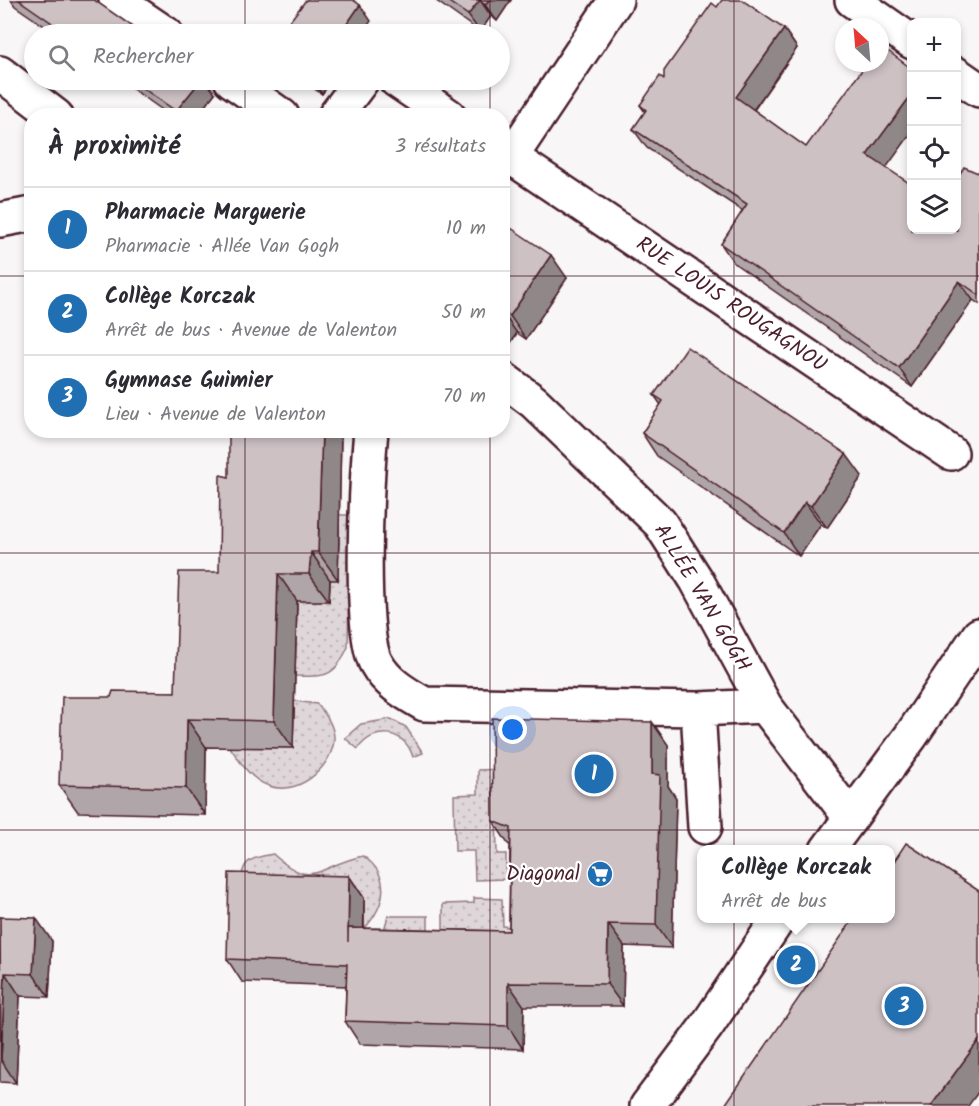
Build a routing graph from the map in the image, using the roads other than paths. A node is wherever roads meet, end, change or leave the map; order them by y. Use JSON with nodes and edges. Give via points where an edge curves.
{"nodes":[{"id":1,"x":116,"y":0,"type":"edge"},
{"id":2,"x":616,"y":0,"type":"edge"},
{"id":3,"x":852,"y":0,"type":"edge"},
{"id":4,"x":151,"y":24,"type":"edge"},
{"id":5,"x":907,"y":38,"type":"edge"},
{"id":6,"x":0,"y":73,"type":"edge"},
{"id":7,"x":961,"y":77,"type":"edge"},
{"id":8,"x":245,"y":90,"type":"edge"},
{"id":9,"x":354,"y":90,"type":"edge"},
{"id":10,"x":411,"y":90,"type":"edge"},
{"id":11,"x":979,"y":90,"type":"edge"},
{"id":12,"x":46,"y":108,"type":"edge"},
{"id":13,"x":271,"y":108,"type":"edge"},
{"id":14,"x":341,"y":108,"type":"edge"},
{"id":15,"x":437,"y":108,"type":"edge"},
{"id":16,"x":510,"y":150,"type":"edge"},
{"id":17,"x":510,"y":156,"type":"edge"},
{"id":18,"x":24,"y":216,"type":"edge"},
{"id":19,"x":0,"y":220,"type":"edge"},
{"id":20,"x":510,"y":384,"type":"edge"},
{"id":21,"x":371,"y":438,"type":"edge"},
{"id":22,"x":951,"y":453,"type":"dead end"},
{"id":23,"x":979,"y":635,"type":"edge"},
{"id":24,"x":765,"y":706,"type":"junction"},
{"id":25,"x":698,"y":709,"type":"junction"},
{"id":26,"x":850,"y":818,"type":"junction"},
{"id":27,"x":705,"y":827,"type":"dead end"},
{"id":28,"x":830,"y":845,"type":"edge"},
{"id":29,"x":776,"y":923,"type":"edge"},
{"id":30,"x":647,"y":1106,"type":"edge"}],
"edges":[{"from":1,"to":4,"type":"street"},
{"from":2,"to":16,"type":"street","name":"RUE LOUIS ROUGAGNOU"},
{"from":3,"to":5,"type":"street"},
{"from":6,"to":12,"type":"street"},
{"from":7,"to":11,"type":"street"},
{"from":8,"to":13,"type":"street"},
{"from":9,"to":14,"type":"street"},
{"from":10,"to":15,"type":"street"},
{"from":17,"to":22,"type":"street","name":"RUE LOUIS ROUGAGNOU"},
{"from":18,"to":19,"type":"street"},
{"from":20,"to":24,"type":"street","name":"ALLÉE VAN GOGH","via":[[534,402],[660,523],[697,581]]},
{"from":21,"to":25,"type":"street","via":[[367,634],[376,663],[395,687],[424,704]]},
{"from":23,"to":26,"type":"street"},
{"from":24,"to":25,"type":"street"},
{"from":24,"to":26,"type":"street","name":"ALLÉE VAN GOGH"},
{"from":25,"to":27,"type":"street"},
{"from":26,"to":28,"type":"street"},
{"from":29,"to":30,"type":"street"}]}
